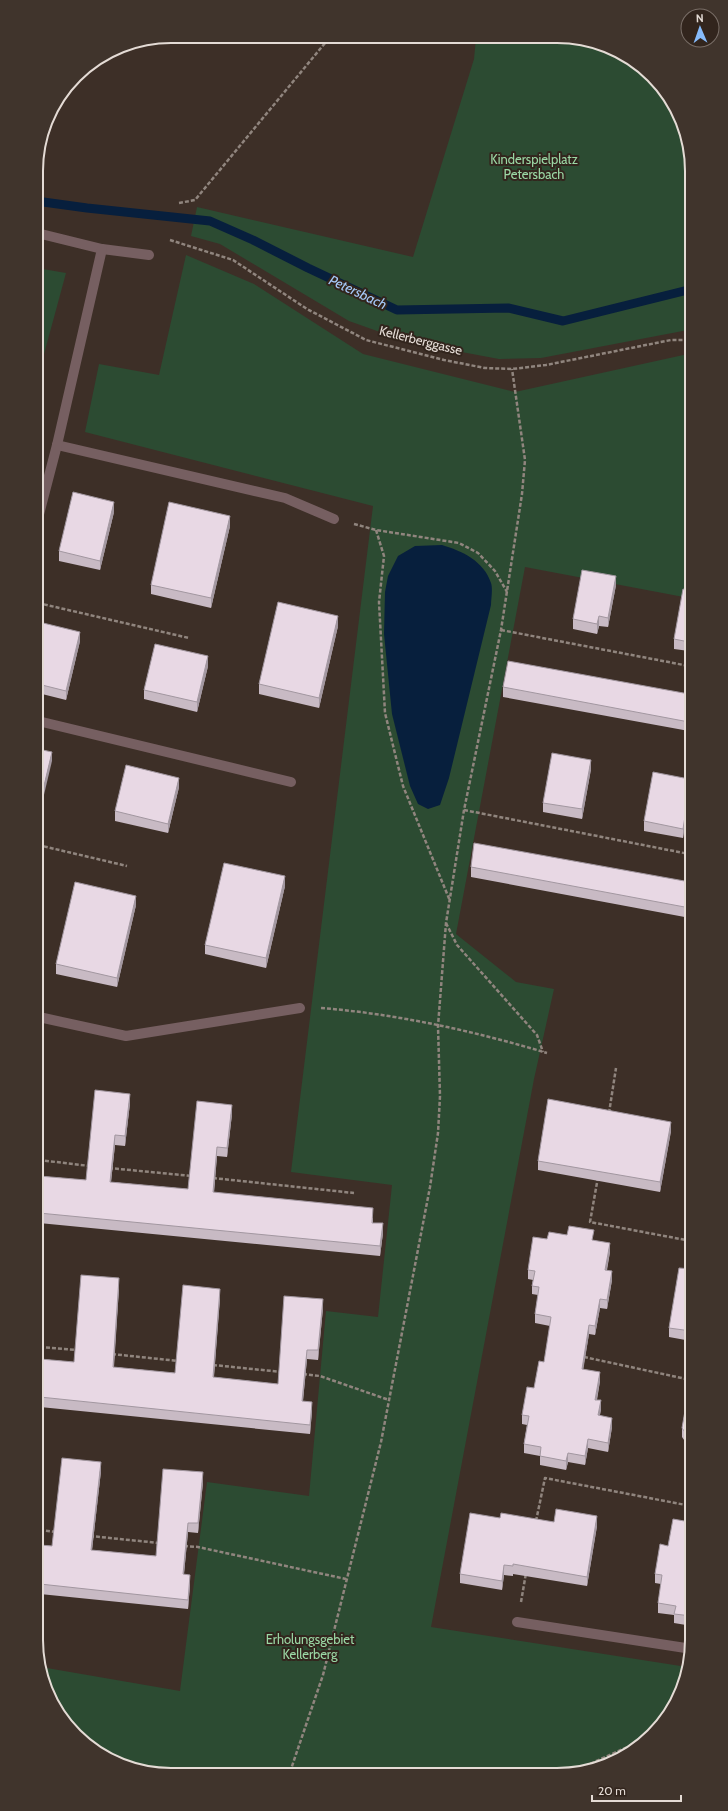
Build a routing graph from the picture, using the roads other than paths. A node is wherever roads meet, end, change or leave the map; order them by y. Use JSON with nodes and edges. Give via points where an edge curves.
{"nodes":[{"id":1,"x":43,"y":235,"type":"edge"},
{"id":2,"x":102,"y":249,"type":"junction"},
{"id":3,"x":149,"y":255,"type":"dead end"},
{"id":4,"x":57,"y":446,"type":"junction"},
{"id":5,"x":43,"y":499,"type":"edge"},
{"id":6,"x":334,"y":519,"type":"road end"},
{"id":7,"x":43,"y":722,"type":"edge"},
{"id":8,"x":291,"y":782,"type":"dead end"},
{"id":9,"x":300,"y":1008,"type":"road end"},
{"id":10,"x":43,"y":1018,"type":"edge"},
{"id":11,"x":517,"y":1622,"type":"road end"},
{"id":12,"x":685,"y":1648,"type":"edge"}],
"edges":[{"from":1,"to":2,"type":"street"},
{"from":2,"to":3,"type":"street"},
{"from":2,"to":4,"type":"street"},
{"from":4,"to":5,"type":"street"},
{"from":4,"to":6,"type":"street","via":[[285,498]]},
{"from":7,"to":8,"type":"street"},
{"from":9,"to":10,"type":"street","via":[[126,1036]]},
{"from":11,"to":12,"type":"street"}]}
